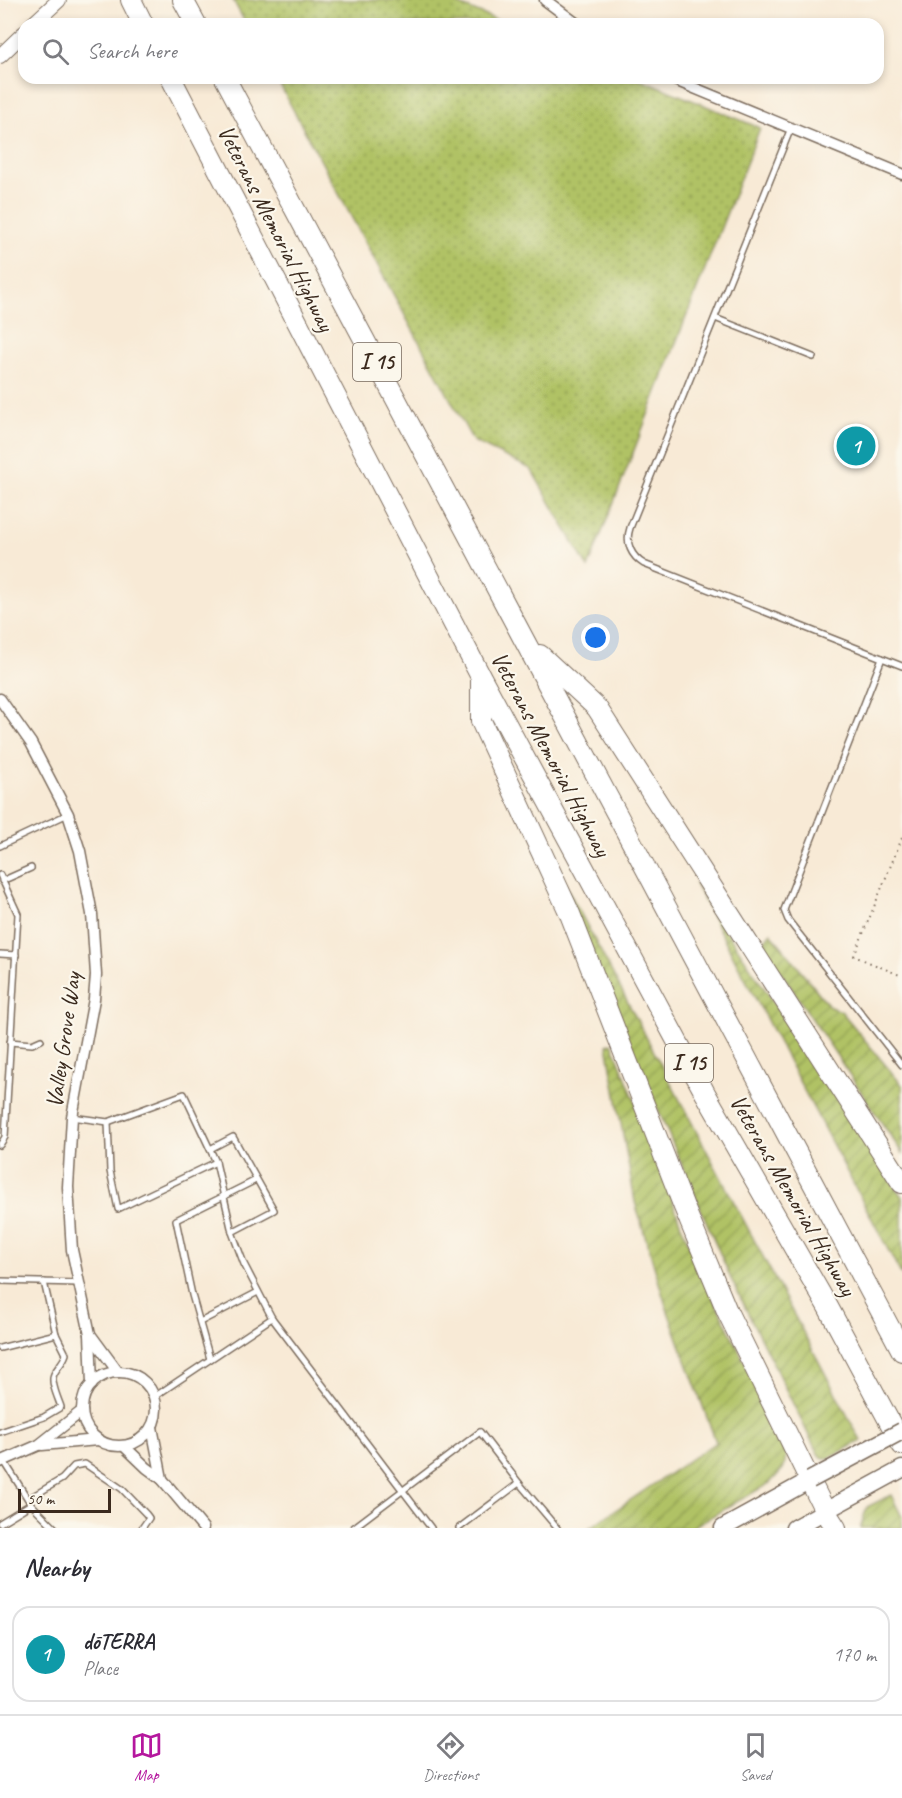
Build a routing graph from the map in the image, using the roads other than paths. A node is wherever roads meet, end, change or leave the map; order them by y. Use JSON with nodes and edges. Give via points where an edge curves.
{"nodes":[{"id":1,"x":59,"y":0,"type":"edge"},
{"id":2,"x":131,"y":0,"type":"edge"},
{"id":3,"x":183,"y":0,"type":"edge"},
{"id":4,"x":545,"y":0,"type":"edge"},
{"id":5,"x":40,"y":18,"type":"edge"},
{"id":6,"x":140,"y":18,"type":"edge"},
{"id":7,"x":193,"y":18,"type":"edge"},
{"id":8,"x":569,"y":18,"type":"edge"},
{"id":9,"x":18,"y":39,"type":"edge"},
{"id":10,"x":0,"y":56,"type":"edge"},
{"id":11,"x":174,"y":84,"type":"edge"},
{"id":12,"x":228,"y":84,"type":"edge"},
{"id":13,"x":685,"y":84,"type":"edge"},
{"id":14,"x":791,"y":128,"type":"junction"},
{"id":15,"x":902,"y":174,"type":"edge"},
{"id":16,"x":715,"y":318,"type":"junction"},
{"id":17,"x":813,"y":357,"type":"dead end"},
{"id":18,"x":530,"y":645,"type":"junction"},
{"id":19,"x":882,"y":658,"type":"junction"},
{"id":20,"x":902,"y":666,"type":"edge"},
{"id":21,"x":481,"y":677,"type":"junction"},
{"id":22,"x":0,"y":699,"type":"edge"},
{"id":23,"x":68,"y":814,"type":"junction"},
{"id":24,"x":0,"y":846,"type":"edge"},
{"id":25,"x":31,"y":868,"type":"dead end"},
{"id":26,"x":1,"y":878,"type":"edge"},
{"id":27,"x":0,"y":954,"type":"edge"},
{"id":28,"x":16,"y":955,"type":"junction"},
{"id":29,"x":41,"y":1040,"type":"dead end"},
{"id":30,"x":10,"y":1042,"type":"junction"},
{"id":31,"x":902,"y":1065,"type":"edge"},
{"id":32,"x":72,"y":1117,"type":"junction"},
{"id":33,"x":108,"y":1122,"type":"junction"},
{"id":34,"x":0,"y":1145,"type":"edge"},
{"id":35,"x":210,"y":1149,"type":"junction"},
{"id":36,"x":216,"y":1162,"type":"junction"},
{"id":37,"x":256,"y":1180,"type":"junction"},
{"id":38,"x":902,"y":1183,"type":"edge"},
{"id":39,"x":224,"y":1194,"type":"junction"},
{"id":40,"x":232,"y":1232,"type":"junction"},
{"id":41,"x":0,"y":1281,"type":"edge"},
{"id":42,"x":44,"y":1282,"type":"junction"},
{"id":43,"x":78,"y":1283,"type":"junction"},
{"id":44,"x":258,"y":1292,"type":"junction"},
{"id":45,"x":272,"y":1318,"type":"junction"},
{"id":46,"x":200,"y":1322,"type":"junction"},
{"id":47,"x":56,"y":1334,"type":"junction"},
{"id":48,"x":90,"y":1335,"type":"junction"},
{"id":49,"x":0,"y":1348,"type":"edge"},
{"id":50,"x":902,"y":1351,"type":"edge"},
{"id":51,"x":210,"y":1359,"type":"junction"},
{"id":52,"x":114,"y":1368,"type":"junction"},
{"id":53,"x":92,"y":1384,"type":"junction"},
{"id":54,"x":154,"y":1396,"type":"junction"},
{"id":55,"x":82,"y":1411,"type":"junction"},
{"id":56,"x":152,"y":1427,"type":"junction"},
{"id":57,"x":902,"y":1431,"type":"edge"},
{"id":58,"x":0,"y":1432,"type":"edge"},
{"id":59,"x":98,"y":1440,"type":"junction"},
{"id":60,"x":39,"y":1445,"type":"junction"},
{"id":61,"x":902,"y":1445,"type":"edge"},
{"id":62,"x":124,"y":1446,"type":"junction"},
{"id":63,"x":2,"y":1462,"type":"edge"},
{"id":64,"x":902,"y":1469,"type":"edge"},
{"id":65,"x":162,"y":1479,"type":"junction"},
{"id":66,"x":810,"y":1480,"type":"junction"},
{"id":67,"x":519,"y":1483,"type":"junction"},
{"id":68,"x":403,"y":1490,"type":"junction"},
{"id":69,"x":29,"y":1502,"type":"junction"},
{"id":70,"x":825,"y":1511,"type":"junction"},
{"id":71,"x":0,"y":1523,"type":"edge"},
{"id":72,"x":55,"y":1528,"type":"edge"},
{"id":73,"x":142,"y":1528,"type":"edge"},
{"id":74,"x":203,"y":1528,"type":"edge"},
{"id":75,"x":353,"y":1528,"type":"edge"},
{"id":76,"x":431,"y":1528,"type":"edge"},
{"id":77,"x":459,"y":1528,"type":"edge"},
{"id":78,"x":557,"y":1528,"type":"edge"},
{"id":79,"x":723,"y":1528,"type":"edge"},
{"id":80,"x":794,"y":1528,"type":"edge"},
{"id":81,"x":836,"y":1528,"type":"edge"}],
"edges":[{"from":1,"to":5,"type":"street"},
{"from":2,"to":6,"type":"highway"},
{"from":3,"to":7,"type":"highway"},
{"from":4,"to":8,"type":"street"},
{"from":9,"to":10,"type":"street"},
{"from":11,"to":21,"type":"highway","name":"Veterans Memorial Highway","number":"I 15"},
{"from":12,"to":18,"type":"highway","name":"Veterans Memorial Highway","number":"I 15"},
{"from":13,"to":14,"type":"street"},
{"from":14,"to":15,"type":"street"},
{"from":14,"to":16,"type":"lane"},
{"from":16,"to":17,"type":"lane"},
{"from":16,"to":19,"type":"lane","via":[[630,528],[630,549],[644,564]]},
{"from":18,"to":38,"type":"highway","via":[[597,708]]},
{"from":18,"to":50,"type":"highway","name":"Veterans Memorial Highway","number":"I 15"},
{"from":19,"to":20,"type":"lane"},
{"from":19,"to":31,"type":"lane","via":[[784,910]]},
{"from":21,"to":61,"type":"highway","name":"Veterans Memorial Highway","number":"I 15","via":[[705,1093]]},
{"from":21,"to":66,"type":"highway","via":[[481,721],[570,914],[727,1311]]},
{"from":22,"to":23,"type":"street","name":"Valley Grove Way","via":[[31,743]]},
{"from":23,"to":24,"type":"lane"},
{"from":23,"to":32,"type":"street","name":"Valley Grove Way","via":[[87,882],[96,975],[90,1029]]},
{"from":25,"to":26,"type":"lane"},
{"from":26,"to":28,"type":"lane","via":[[18,914]]},
{"from":27,"to":28,"type":"lane"},
{"from":28,"to":30,"type":"lane"},
{"from":29,"to":30,"type":"lane","via":[[32,1044]]},
{"from":30,"to":34,"type":"lane","via":[[5,1137]]},
{"from":32,"to":33,"type":"lane"},
{"from":32,"to":43,"type":"street","name":"Valley Grove Way","via":[[69,1219]]},
{"from":33,"to":35,"type":"lane","via":[[184,1094]]},
{"from":33,"to":36,"type":"lane","via":[[110,1171],[118,1209]]},
{"from":35,"to":36,"type":"lane"},
{"from":35,"to":37,"type":"lane","via":[[233,1137]]},
{"from":36,"to":39,"type":"lane"},
{"from":37,"to":39,"type":"lane"},
{"from":37,"to":40,"type":"lane","via":[[274,1210]]},
{"from":39,"to":40,"type":"lane"},
{"from":39,"to":46,"type":"lane","via":[[176,1220]]},
{"from":40,"to":44,"type":"lane"},
{"from":41,"to":42,"type":"lane"},
{"from":42,"to":43,"type":"lane"},
{"from":42,"to":47,"type":"lane"},
{"from":43,"to":48,"type":"street","name":"Valley Grove Way"},
{"from":44,"to":45,"type":"lane"},
{"from":44,"to":46,"type":"lane"},
{"from":45,"to":51,"type":"lane"},
{"from":45,"to":68,"type":"lane"},
{"from":46,"to":51,"type":"lane"},
{"from":47,"to":49,"type":"lane"},
{"from":47,"to":58,"type":"lane","via":[[66,1354],[52,1378],[61,1407]]},
{"from":48,"to":52,"type":"street","name":"Valley Grove Way"},
{"from":48,"to":53,"type":"street","name":"Valley Grove Way"},
{"from":51,"to":54,"type":"lane"},
{"from":52,"to":53,"type":"street"},
{"from":52,"to":54,"type":"street","via":[[140,1378]]},
{"from":53,"to":55,"type":"street"},
{"from":54,"to":56,"type":"street"},
{"from":55,"to":59,"type":"street","via":[[87,1427]]},
{"from":55,"to":60,"type":"street"},
{"from":56,"to":62,"type":"street","via":[[135,1443]]},
{"from":56,"to":65,"type":"street"},
{"from":57,"to":66,"type":"main road","bridge":true},
{"from":59,"to":60,"type":"street"},
{"from":59,"to":62,"type":"street"},
{"from":60,"to":63,"type":"street"},
{"from":62,"to":65,"type":"street"},
{"from":63,"to":69,"type":"lane"},
{"from":64,"to":70,"type":"main road"},
{"from":65,"to":74,"type":"street"},
{"from":66,"to":70,"type":"highway"},
{"from":66,"to":79,"type":"main road"},
{"from":67,"to":68,"type":"lane","via":[[480,1432]]},
{"from":67,"to":77,"type":"lane"},
{"from":67,"to":78,"type":"lane"},
{"from":68,"to":75,"type":"lane"},
{"from":68,"to":76,"type":"lane"},
{"from":69,"to":71,"type":"lane"},
{"from":69,"to":72,"type":"lane"},
{"from":69,"to":73,"type":"lane","via":[[74,1466],[85,1464],[122,1490],[146,1514],[149,1518]]},
{"from":70,"to":80,"type":"main road"},
{"from":70,"to":81,"type":"highway"}]}
